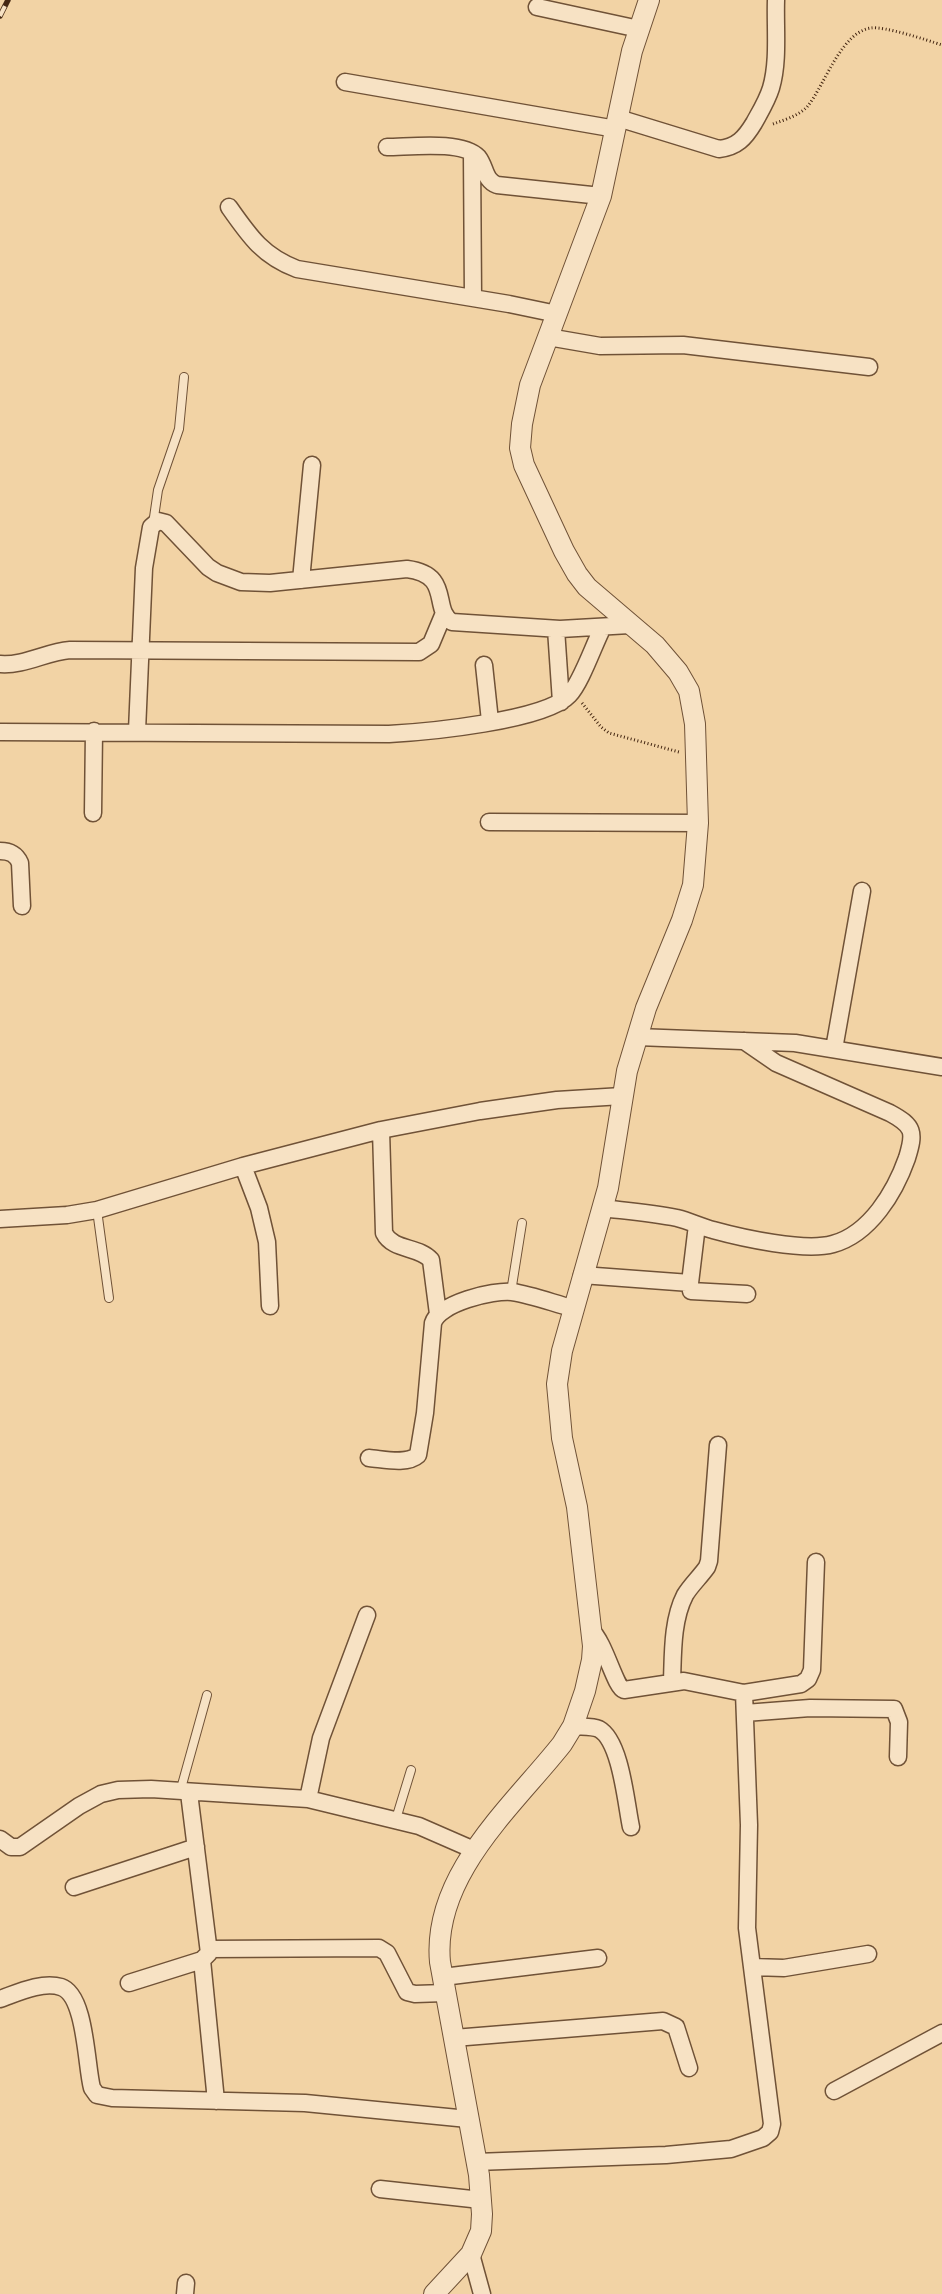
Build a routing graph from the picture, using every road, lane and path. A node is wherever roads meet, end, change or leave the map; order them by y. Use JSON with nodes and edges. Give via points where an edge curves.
{"nodes":[{"id":1,"x":649,"y":0,"type":"edge"},
{"id":2,"x":776,"y":0,"type":"edge"},
{"id":3,"x":537,"y":7,"type":"dead end"},
{"id":4,"x":639,"y":29,"type":"junction"},
{"id":5,"x":942,"y":45,"type":"edge"},
{"id":6,"x":345,"y":82,"type":"dead end"},
{"id":7,"x":617,"y":124,"type":"junction"},
{"id":8,"x":748,"y":132,"type":"junction"},
{"id":9,"x":387,"y":147,"type":"dead end"},
{"id":10,"x":472,"y":153,"type":"junction"},
{"id":11,"x":601,"y":196,"type":"junction"},
{"id":12,"x":228,"y":207,"type":"dead end"},
{"id":13,"x":473,"y":298,"type":"junction"},
{"id":14,"x":557,"y":314,"type":"junction"},
{"id":15,"x":548,"y":338,"type":"junction"},
{"id":16,"x":868,"y":367,"type":"dead end"},
{"id":17,"x":184,"y":377,"type":"dead end"},
{"id":18,"x":312,"y":465,"type":"dead end"},
{"id":19,"x":153,"y":524,"type":"junction"},
{"id":20,"x":301,"y":580,"type":"junction"},
{"id":21,"x":444,"y":613,"type":"junction"},
{"id":22,"x":630,"y":625,"type":"junction"},
{"id":23,"x":602,"y":627,"type":"junction"},
{"id":24,"x":556,"y":629,"type":"junction"},
{"id":25,"x":141,"y":651,"type":"junction"},
{"id":26,"x":0,"y":664,"type":"edge"},
{"id":27,"x":484,"y":665,"type":"dead end"},
{"id":28,"x":566,"y":697,"type":"junction"},
{"id":29,"x":490,"y":721,"type":"junction"},
{"id":30,"x":94,"y":731,"type":"junction"},
{"id":31,"x":137,"y":731,"type":"junction"},
{"id":32,"x":0,"y":732,"type":"edge"},
{"id":33,"x":697,"y":757,"type":"junction"},
{"id":34,"x":93,"y":813,"type":"dead end"},
{"id":35,"x":488,"y":822,"type":"dead end"},
{"id":36,"x":698,"y":822,"type":"junction"},
{"id":37,"x":0,"y":851,"type":"edge"},
{"id":38,"x":862,"y":892,"type":"dead end"},
{"id":39,"x":22,"y":906,"type":"dead end"},
{"id":40,"x":637,"y":1037,"type":"junction"},
{"id":41,"x":744,"y":1041,"type":"junction"},
{"id":42,"x":834,"y":1049,"type":"junction"},
{"id":43,"x":940,"y":1062,"type":"edge"},
{"id":44,"x":622,"y":1096,"type":"junction"},
{"id":45,"x":381,"y":1130,"type":"junction"},
{"id":46,"x":243,"y":1166,"type":"junction"},
{"id":47,"x":602,"y":1208,"type":"junction"},
{"id":48,"x":97,"y":1210,"type":"junction"},
{"id":49,"x":0,"y":1219,"type":"edge"},
{"id":50,"x":522,"y":1223,"type":"dead end"},
{"id":51,"x":698,"y":1224,"type":"junction"},
{"id":52,"x":582,"y":1275,"type":"junction"},
{"id":53,"x":690,"y":1283,"type":"junction"},
{"id":54,"x":511,"y":1292,"type":"junction"},
{"id":55,"x":746,"y":1294,"type":"dead end"},
{"id":56,"x":109,"y":1298,"type":"dead end"},
{"id":57,"x":270,"y":1306,"type":"dead end"},
{"id":58,"x":572,"y":1308,"type":"junction"},
{"id":59,"x":438,"y":1314,"type":"junction"},
{"id":60,"x":718,"y":1445,"type":"dead end"},
{"id":61,"x":369,"y":1458,"type":"dead end"},
{"id":62,"x":816,"y":1562,"type":"dead end"},
{"id":63,"x":367,"y":1615,"type":"dead end"},
{"id":64,"x":591,"y":1630,"type":"junction"},
{"id":65,"x":672,"y":1681,"type":"junction"},
{"id":66,"x":744,"y":1693,"type":"junction"},
{"id":67,"x":207,"y":1695,"type":"dead end"},
{"id":68,"x":744,"y":1713,"type":"junction"},
{"id":69,"x":572,"y":1726,"type":"junction"},
{"id":70,"x":898,"y":1757,"type":"dead end"},
{"id":71,"x":410,"y":1770,"type":"dead end"},
{"id":72,"x":185,"y":1792,"type":"junction"},
{"id":73,"x":308,"y":1799,"type":"junction"},
{"id":74,"x":396,"y":1819,"type":"junction"},
{"id":75,"x":631,"y":1827,"type":"dead end"},
{"id":76,"x":0,"y":1839,"type":"edge"},
{"id":77,"x":196,"y":1847,"type":"junction"},
{"id":78,"x":474,"y":1850,"type":"junction"},
{"id":79,"x":74,"y":1887,"type":"dead end"},
{"id":80,"x":868,"y":1954,"type":"dead end"},
{"id":81,"x":206,"y":1955,"type":"junction"},
{"id":82,"x":598,"y":1958,"type":"dead end"},
{"id":83,"x":752,"y":1967,"type":"junction"},
{"id":84,"x":128,"y":1983,"type":"dead end"},
{"id":85,"x":444,"y":1985,"type":"junction"},
{"id":86,"x":0,"y":2000,"type":"edge"},
{"id":87,"x":942,"y":2033,"type":"edge"},
{"id":88,"x":454,"y":2038,"type":"junction"},
{"id":89,"x":690,"y":2068,"type":"dead end"},
{"id":90,"x":834,"y":2091,"type":"dead end"},
{"id":91,"x":216,"y":2100,"type":"junction"},
{"id":92,"x":468,"y":2119,"type":"junction"},
{"id":93,"x":476,"y":2162,"type":"junction"},
{"id":94,"x":380,"y":2189,"type":"dead end"},
{"id":95,"x":481,"y":2200,"type":"junction"},
{"id":96,"x":471,"y":2254,"type":"junction"},
{"id":97,"x":434,"y":2294,"type":"edge"},
{"id":98,"x":482,"y":2294,"type":"edge"}],
"edges":[{"from":1,"to":4,"type":"street"},
{"from":2,"to":8,"type":"street","via":[[771,88]]},
{"from":3,"to":4,"type":"street"},
{"from":4,"to":7,"type":"street"},
{"from":5,"to":8,"type":"path","via":[[880,29],[863,30],[845,44],[806,107],[786,120]]},
{"from":6,"to":7,"type":"street"},
{"from":7,"to":8,"type":"street","via":[[719,149],[730,148]]},
{"from":7,"to":11,"type":"street"},
{"from":9,"to":10,"type":"street","via":[[454,147]]},
{"from":10,"to":11,"type":"street","via":[[481,162],[488,179],[497,185]]},
{"from":10,"to":13,"type":"street"},
{"from":11,"to":14,"type":"street"},
{"from":12,"to":13,"type":"street","via":[[264,252],[298,270]]},
{"from":13,"to":14,"type":"street"},
{"from":14,"to":15,"type":"street"},
{"from":15,"to":16,"type":"street","via":[[600,346],[682,345]]},
{"from":15,"to":22,"type":"street","via":[[530,385],[522,424],[520,448],[524,465],[577,574]]},
{"from":17,"to":19,"type":"lane","via":[[179,429],[158,490]]},
{"from":18,"to":20,"type":"street"},
{"from":19,"to":20,"type":"street","via":[[158,521],[166,523],[198,559],[217,573],[241,582]]},
{"from":19,"to":25,"type":"street","via":[[144,568]]},
{"from":20,"to":21,"type":"street","via":[[419,571],[438,588]]},
{"from":21,"to":24,"type":"street","via":[[455,622]]},
{"from":21,"to":25,"type":"street","via":[[431,644],[419,652]]},
{"from":22,"to":23,"type":"street"},
{"from":22,"to":33,"type":"street","via":[[655,645],[689,691]]},
{"from":23,"to":24,"type":"street"},
{"from":23,"to":28,"type":"street"},
{"from":24,"to":28,"type":"street"},
{"from":25,"to":26,"type":"street","via":[[61,651],[22,662]]},
{"from":25,"to":31,"type":"street"},
{"from":27,"to":29,"type":"street"},
{"from":28,"to":29,"type":"street","via":[[536,712]]},
{"from":28,"to":33,"type":"path","via":[[609,733]]},
{"from":29,"to":31,"type":"street","via":[[429,732],[389,734]]},
{"from":30,"to":31,"type":"street"},
{"from":30,"to":32,"type":"street"},
{"from":30,"to":34,"type":"street"},
{"from":33,"to":36,"type":"street"},
{"from":35,"to":36,"type":"street"},
{"from":36,"to":40,"type":"street","via":[[693,885]]},
{"from":37,"to":39,"type":"street","via":[[12,853],[20,863]]},
{"from":38,"to":42,"type":"street"},
{"from":40,"to":41,"type":"street"},
{"from":40,"to":44,"type":"street"},
{"from":41,"to":42,"type":"street","via":[[796,1043]]},
{"from":41,"to":51,"type":"street","via":[[776,1063],[903,1120],[910,1127],[912,1142],[902,1172],[889,1196],[852,1237],[834,1244],[796,1246],[725,1233]]},
{"from":42,"to":43,"type":"street"},
{"from":44,"to":45,"type":"street","via":[[557,1100]]},
{"from":44,"to":47,"type":"street","via":[[615,1150]]},
{"from":45,"to":46,"type":"street"},
{"from":45,"to":59,"type":"street","via":[[384,1233],[390,1241],[431,1260]]},
{"from":46,"to":48,"type":"street"},
{"from":46,"to":57,"type":"street","via":[[266,1235]]},
{"from":47,"to":51,"type":"street","via":[[678,1218]]},
{"from":47,"to":52,"type":"street"},
{"from":48,"to":49,"type":"street"},
{"from":48,"to":56,"type":"lane"},
{"from":50,"to":54,"type":"lane"},
{"from":51,"to":53,"type":"street"},
{"from":52,"to":53,"type":"street"},
{"from":52,"to":58,"type":"street"},
{"from":53,"to":55,"type":"street","via":[[691,1291],[696,1292]]},
{"from":54,"to":58,"type":"street"},
{"from":54,"to":59,"type":"street","via":[[486,1294]]},
{"from":58,"to":64,"type":"street","via":[[558,1384],[562,1438],[577,1507]]},
{"from":59,"to":61,"type":"street","via":[[433,1323],[418,1455],[404,1460]]},
{"from":60,"to":65,"type":"street","via":[[709,1561],[685,1596],[681,1608],[674,1642]]},
{"from":62,"to":66,"type":"street","via":[[811,1674],[808,1679],[791,1686]]},
{"from":63,"to":73,"type":"street","via":[[321,1738]]},
{"from":64,"to":65,"type":"street","via":[[604,1647],[620,1689]]},
{"from":64,"to":69,"type":"street","via":[[590,1674]]},
{"from":65,"to":66,"type":"street","via":[[698,1682]]},
{"from":66,"to":68,"type":"street"},
{"from":67,"to":72,"type":"lane"},
{"from":68,"to":70,"type":"street","via":[[810,1708],[894,1709],[899,1722]]},
{"from":68,"to":83,"type":"street","via":[[749,1825],[747,1928]]},
{"from":69,"to":75,"type":"street","via":[[596,1728],[610,1741],[617,1758]]},
{"from":69,"to":78,"type":"street","via":[[557,1751]]},
{"from":71,"to":74,"type":"lane"},
{"from":72,"to":73,"type":"street"},
{"from":72,"to":76,"type":"street","via":[[151,1789],[110,1791],[85,1802],[20,1847],[11,1847]]},
{"from":72,"to":77,"type":"street"},
{"from":73,"to":74,"type":"street","via":[[371,1816]]},
{"from":74,"to":78,"type":"street"},
{"from":77,"to":79,"type":"street"},
{"from":77,"to":81,"type":"street"},
{"from":78,"to":85,"type":"street","via":[[458,1876],[440,1928],[438,1943]]},
{"from":80,"to":83,"type":"street","via":[[784,1968]]},
{"from":81,"to":84,"type":"street"},
{"from":81,"to":85,"type":"street","via":[[379,1948],[387,1953],[407,1992],[415,1994]]},
{"from":81,"to":91,"type":"street"},
{"from":82,"to":85,"type":"street"},
{"from":83,"to":93,"type":"street","via":[[772,2124],[770,2132],[763,2138],[731,2149],[675,2154]]},
{"from":85,"to":88,"type":"street"},
{"from":86,"to":91,"type":"street","via":[[44,1986],[67,1990],[76,2006],[90,2082],[97,2095],[138,2100]]},
{"from":87,"to":90,"type":"street"},
{"from":88,"to":89,"type":"street","via":[[663,2021],[676,2027]]},
{"from":88,"to":92,"type":"street"},
{"from":91,"to":92,"type":"street","via":[[305,2104]]},
{"from":92,"to":93,"type":"street"},
{"from":93,"to":95,"type":"street"},
{"from":94,"to":95,"type":"street"},
{"from":95,"to":96,"type":"street","via":[[481,2231]]},
{"from":96,"to":97,"type":"street"},
{"from":96,"to":98,"type":"street"}]}
